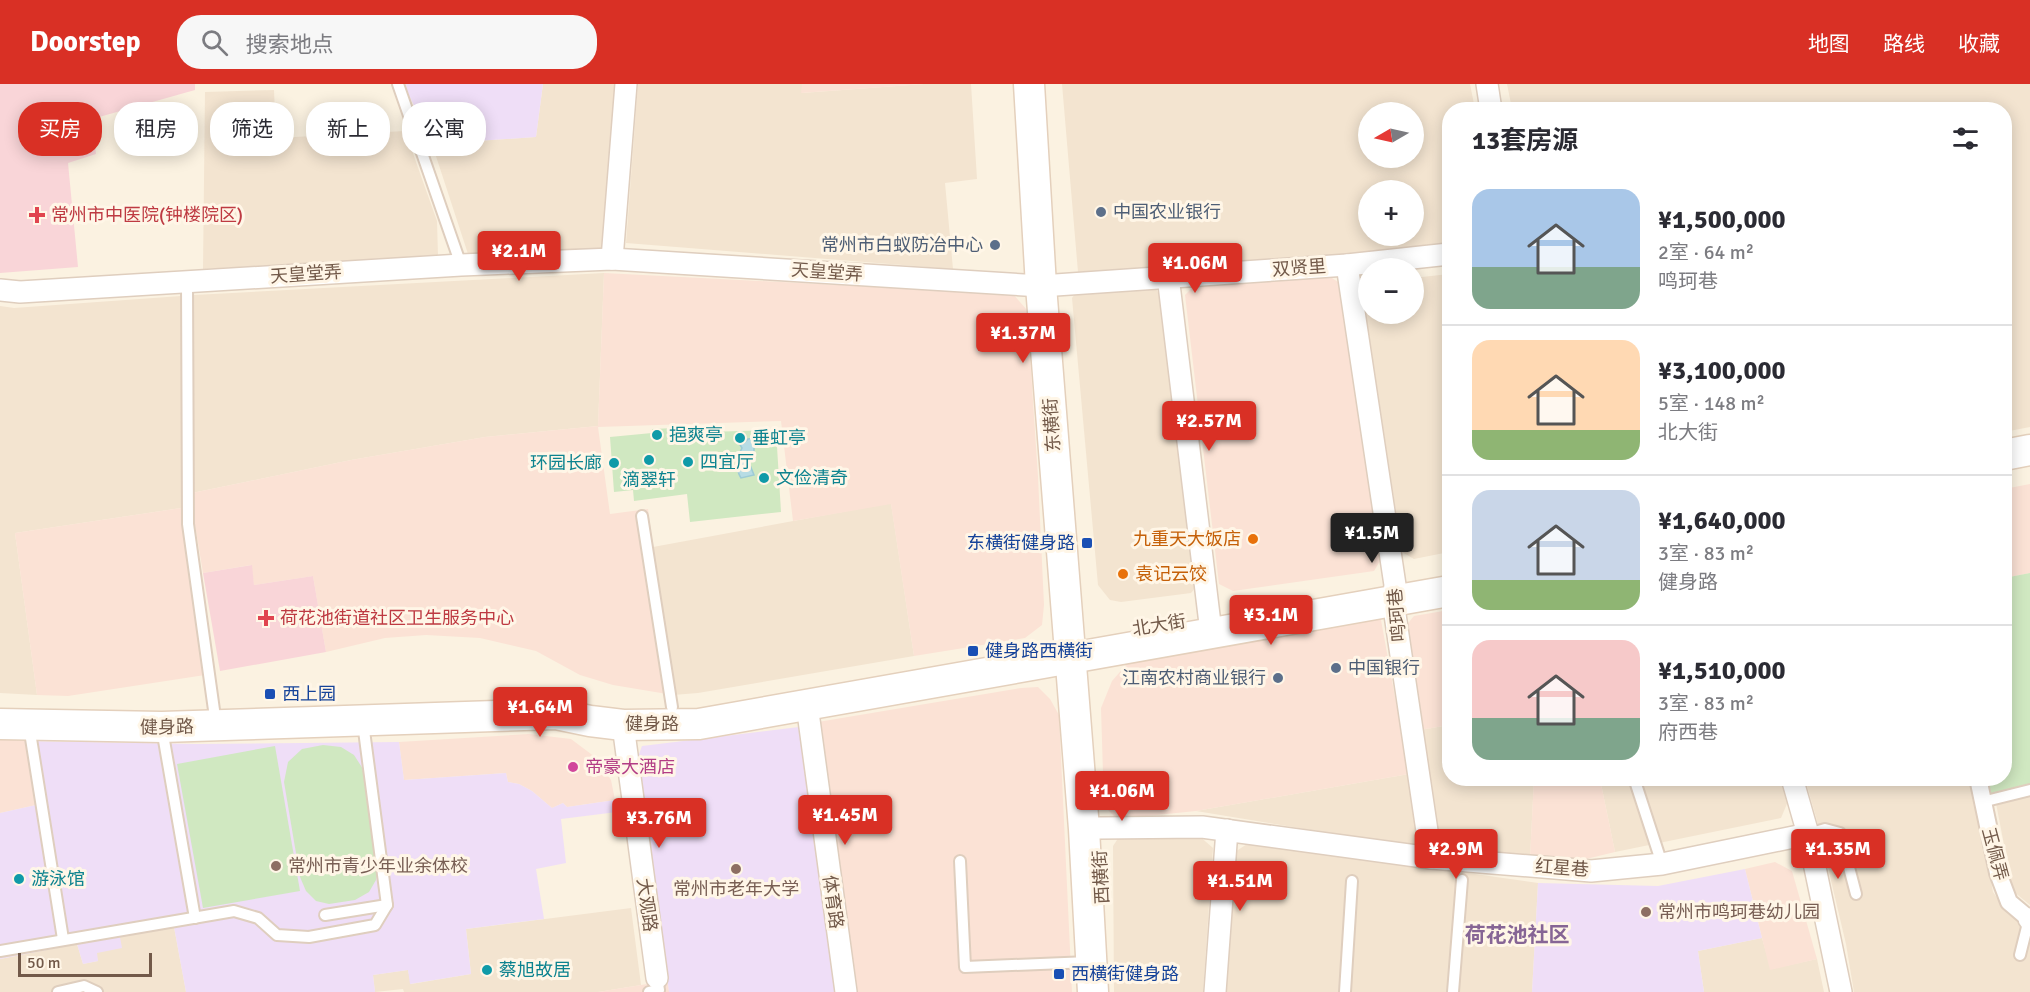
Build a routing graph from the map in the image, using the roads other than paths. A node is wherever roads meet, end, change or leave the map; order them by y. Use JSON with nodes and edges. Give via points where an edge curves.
{"nodes":[{"id":1,"x":398,"y":84,"type":"edge"},
{"id":2,"x":626,"y":84,"type":"edge"},
{"id":3,"x":1029,"y":84,"type":"edge"},
{"id":4,"x":1043,"y":84,"type":"edge"},
{"id":5,"x":1487,"y":84,"type":"edge"},
{"id":6,"x":1490,"y":102,"type":"edge"},
{"id":7,"x":1442,"y":255,"type":"edge"},
{"id":8,"x":612,"y":259,"type":"junction"},
{"id":9,"x":461,"y":265,"type":"junction"},
{"id":10,"x":1347,"y":265,"type":"junction"},
{"id":11,"x":1168,"y":276,"type":"junction"},
{"id":12,"x":188,"y":282,"type":"junction"},
{"id":13,"x":1048,"y":285,"type":"junction"},
{"id":14,"x":0,"y":290,"type":"edge"},
{"id":15,"x":2030,"y":450,"type":"edge"},
{"id":16,"x":2012,"y":453,"type":"edge"},
{"id":17,"x":2030,"y":466,"type":"edge"},
{"id":18,"x":2012,"y":469,"type":"edge"},
{"id":19,"x":642,"y":516,"type":"dead end"},
{"id":20,"x":1442,"y":577,"type":"edge"},
{"id":21,"x":1442,"y":591,"type":"edge"},
{"id":22,"x":1394,"y":593,"type":"junction"},
{"id":23,"x":1210,"y":624,"type":"junction"},
{"id":24,"x":1076,"y":648,"type":"junction"},
{"id":25,"x":807,"y":705,"type":"junction"},
{"id":26,"x":0,"y":706,"type":"edge"},
{"id":27,"x":672,"y":707,"type":"junction"},
{"id":28,"x":214,"y":710,"type":"junction"},
{"id":29,"x":363,"y":721,"type":"junction"},
{"id":30,"x":14,"y":725,"type":"edge"},
{"id":31,"x":623,"y":725,"type":"junction"},
{"id":32,"x":162,"y":727,"type":"junction"},
{"id":33,"x":1637,"y":786,"type":"edge"},
{"id":34,"x":1794,"y":786,"type":"edge"},
{"id":35,"x":1979,"y":786,"type":"edge"},
{"id":36,"x":2030,"y":790,"type":"edge"},
{"id":37,"x":1982,"y":802,"type":"junction"},
{"id":38,"x":1098,"y":828,"type":"junction"},
{"id":39,"x":1227,"y":830,"type":"junction"},
{"id":40,"x":1808,"y":834,"type":"junction"},
{"id":41,"x":1431,"y":858,"type":"junction"},
{"id":42,"x":960,"y":861,"type":"dead end"},
{"id":43,"x":1662,"y":864,"type":"junction"},
{"id":44,"x":1462,"y":880,"type":"dead end"},
{"id":45,"x":1352,"y":881,"type":"dead end"},
{"id":46,"x":1856,"y":894,"type":"dead end"},
{"id":47,"x":387,"y":906,"type":"junction"},
{"id":48,"x":326,"y":915,"type":"dead end"},
{"id":49,"x":195,"y":918,"type":"junction"},
{"id":50,"x":2029,"y":919,"type":"edge"},
{"id":51,"x":63,"y":939,"type":"junction"},
{"id":52,"x":0,"y":951,"type":"edge"},
{"id":53,"x":2020,"y":955,"type":"dead end"},
{"id":54,"x":1093,"y":962,"type":"junction"},
{"id":55,"x":653,"y":985,"type":"edge"},
{"id":56,"x":58,"y":992,"type":"edge"},
{"id":57,"x":97,"y":992,"type":"edge"},
{"id":58,"x":846,"y":992,"type":"edge"},
{"id":59,"x":1093,"y":992,"type":"edge"},
{"id":60,"x":1106,"y":992,"type":"edge"},
{"id":61,"x":1215,"y":992,"type":"edge"},
{"id":62,"x":1345,"y":992,"type":"edge"},
{"id":63,"x":1453,"y":992,"type":"edge"},
{"id":64,"x":1840,"y":992,"type":"edge"}],
"edges":[{"from":1,"to":9,"type":"lane"},
{"from":2,"to":8,"type":"street"},
{"from":3,"to":13,"type":"main road","name":"东横街"},
{"from":4,"to":13,"type":"main road","name":"东横街"},
{"from":5,"to":6,"type":"street"},
{"from":7,"to":10,"type":"street","name":"双贤里"},
{"from":8,"to":9,"type":"street","name":"天皇堂弄"},
{"from":8,"to":13,"type":"street","name":"天皇堂弄"},
{"from":9,"to":12,"type":"street","name":"天皇堂弄"},
{"from":10,"to":11,"type":"street","name":"双贤里"},
{"from":10,"to":22,"type":"street","name":"鸣珂巷"},
{"from":11,"to":13,"type":"street","name":"双贤里"},
{"from":11,"to":23,"type":"street"},
{"from":12,"to":14,"type":"street","name":"天皇堂弄"},
{"from":12,"to":28,"type":"lane","via":[[188,524]]},
{"from":13,"to":24,"type":"main road","name":"东横街"},
{"from":15,"to":16,"type":"main road"},
{"from":17,"to":18,"type":"main road"},
{"from":19,"to":27,"type":"lane"},
{"from":20,"to":22,"type":"main road","name":"北大街"},
{"from":21,"to":22,"type":"main road","name":"北大街"},
{"from":22,"to":23,"type":"main road","name":"北大街"},
{"from":22,"to":41,"type":"street","name":"鸣珂巷"},
{"from":23,"to":24,"type":"main road","name":"北大街"},
{"from":24,"to":25,"type":"main road","name":"健身路"},
{"from":24,"to":27,"type":"main road","name":"健身路","via":[[700,707]]},
{"from":24,"to":38,"type":"main road","name":"西横街"},
{"from":24,"to":54,"type":"main road","name":"西横街"},
{"from":25,"to":31,"type":"main road","name":"健身路","via":[[699,724]]},
{"from":25,"to":58,"type":"street","name":"体育路"},
{"from":26,"to":28,"type":"main road","name":"健身路"},
{"from":27,"to":28,"type":"main road","name":"健身路","via":[[636,708],[540,696]]},
{"from":29,"to":31,"type":"main road","name":"健身路","via":[[556,714]]},
{"from":29,"to":32,"type":"main road","name":"健身路"},
{"from":29,"to":47,"type":"lane"},
{"from":30,"to":32,"type":"main road","name":"健身路"},
{"from":30,"to":51,"type":"lane"},
{"from":31,"to":55,"type":"street","name":"大观路"},
{"from":32,"to":49,"type":"lane"},
{"from":33,"to":43,"type":"lane"},
{"from":34,"to":40,"type":"street"},
{"from":35,"to":37,"type":"street","name":"玉佩弄"},
{"from":36,"to":37,"type":"lane"},
{"from":37,"to":50,"type":"street","name":"玉佩弄","via":[[1998,873],[2009,902]]},
{"from":38,"to":39,"type":"street","name":"红星巷"},
{"from":38,"to":60,"type":"main road","name":"西横街"},
{"from":39,"to":41,"type":"street","name":"红星巷"},
{"from":39,"to":61,"type":"street"},
{"from":40,"to":43,"type":"street","name":"红星巷"},
{"from":40,"to":46,"type":"lane","via":[[1826,829],[1840,833]]},
{"from":40,"to":64,"type":"street"},
{"from":41,"to":43,"type":"street","name":"红星巷","via":[[1591,871]]},
{"from":42,"to":54,"type":"lane","via":[[965,967]]},
{"from":44,"to":63,"type":"lane"},
{"from":45,"to":62,"type":"lane"},
{"from":47,"to":48,"type":"lane"},
{"from":47,"to":49,"type":"lane","via":[[375,925],[309,937],[277,935],[258,918],[234,911]]},
{"from":49,"to":51,"type":"lane"},
{"from":50,"to":53,"type":"lane"},
{"from":51,"to":52,"type":"lane"},
{"from":54,"to":59,"type":"main road","name":"西横街"},
{"from":56,"to":57,"type":"lane","via":[[84,986]]}]}
